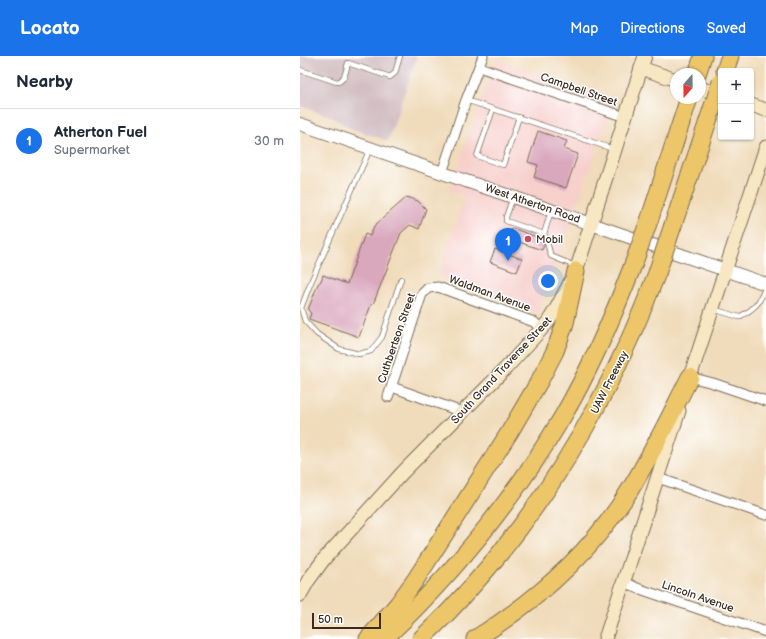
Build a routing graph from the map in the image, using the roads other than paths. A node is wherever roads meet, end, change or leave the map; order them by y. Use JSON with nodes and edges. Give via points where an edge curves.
{"nodes":[{"id":1,"x":400,"y":56,"type":"edge"},
{"id":2,"x":483,"y":56,"type":"edge"},
{"id":3,"x":703,"y":57,"type":"edge"},
{"id":4,"x":643,"y":62,"type":"edge"},
{"id":5,"x":479,"y":67,"type":"junction"},
{"id":6,"x":699,"y":68,"type":"edge"},
{"id":7,"x":300,"y":70,"type":"edge"},
{"id":8,"x":670,"y":77,"type":"edge"},
{"id":9,"x":706,"y":90,"type":"edge"},
{"id":10,"x":718,"y":91,"type":"edge"},
{"id":11,"x":718,"y":94,"type":"edge"},
{"id":12,"x":466,"y":100,"type":"junction"},
{"id":13,"x":688,"y":104,"type":"edge"},
{"id":14,"x":754,"y":105,"type":"edge"},
{"id":15,"x":494,"y":109,"type":"junction"},
{"id":16,"x":766,"y":110,"type":"edge"},
{"id":17,"x":519,"y":117,"type":"junction"},
{"id":18,"x":625,"y":117,"type":"junction"},
{"id":19,"x":300,"y":124,"type":"edge"},
{"id":20,"x":766,"y":147,"type":"edge"},
{"id":21,"x":370,"y":148,"type":"junction"},
{"id":22,"x":615,"y":150,"type":"junction"},
{"id":23,"x":763,"y":164,"type":"edge"},
{"id":24,"x":442,"y":172,"type":"junction"},
{"id":25,"x":513,"y":196,"type":"junction"},
{"id":26,"x":552,"y":210,"type":"junction"},
{"id":27,"x":591,"y":223,"type":"junction"},
{"id":28,"x":544,"y":234,"type":"junction"},
{"id":29,"x":576,"y":269,"type":"junction"},
{"id":30,"x":726,"y":270,"type":"junction"},
{"id":31,"x":401,"y":279,"type":"dead end"},
{"id":32,"x":766,"y":284,"type":"edge"},
{"id":33,"x":428,"y":288,"type":"joint"},
{"id":34,"x":713,"y":309,"type":"junction"},
{"id":35,"x":541,"y":329,"type":"junction"},
{"id":36,"x":690,"y":377,"type":"junction"},
{"id":37,"x":392,"y":387,"type":"junction"},
{"id":38,"x":388,"y":397,"type":"dead end"},
{"id":39,"x":766,"y":401,"type":"edge"},
{"id":40,"x":462,"y":412,"type":"junction"},
{"id":41,"x":658,"y":478,"type":"junction"},
{"id":42,"x":766,"y":515,"type":"edge"},
{"id":43,"x":623,"y":581,"type":"junction"},
{"id":44,"x":300,"y":595,"type":"edge"},
{"id":45,"x":766,"y":632,"type":"edge"},
{"id":46,"x":368,"y":639,"type":"edge"},
{"id":47,"x":384,"y":639,"type":"edge"},
{"id":48,"x":421,"y":639,"type":"edge"},
{"id":49,"x":475,"y":639,"type":"edge"},
{"id":50,"x":605,"y":639,"type":"edge"}],
"edges":[{"from":1,"to":7,"type":"lane","via":[[390,77],[348,63],[343,78],[336,82]]},
{"from":2,"to":5,"type":"street"},
{"from":3,"to":6,"type":"highway"},
{"from":4,"to":8,"type":"main road"},
{"from":4,"to":18,"type":"main road","name":"South Grand Traverse Street"},
{"from":5,"to":12,"type":"street"},
{"from":5,"to":18,"type":"street","name":"Campbell Street"},
{"from":9,"to":11,"type":"main road"},
{"from":10,"to":48,"type":"highway","name":"UAW Freeway","bridge":true,"via":[[657,273],[615,372],[567,460],[531,512],[464,595]]},
{"from":12,"to":15,"type":"lane"},
{"from":12,"to":24,"type":"street"},
{"from":13,"to":47,"type":"highway","bridge":true,"via":[[633,265],[589,367],[563,415],[497,516],[447,575]]},
{"from":14,"to":16,"type":"main road"},
{"from":15,"to":17,"type":"lane"},
{"from":15,"to":17,"type":"lane","via":[[477,156],[503,166]]},
{"from":17,"to":22,"type":"lane"},
{"from":18,"to":22,"type":"main road","name":"South Grand Traverse Street"},
{"from":19,"to":21,"type":"street","name":"West Atherton Road"},
{"from":20,"to":23,"type":"main road"},
{"from":21,"to":24,"type":"street","name":"West Atherton Road"},
{"from":21,"to":31,"type":"lane","via":[[301,308],[304,321],[317,334],[339,349],[359,354],[371,351],[382,337]]},
{"from":22,"to":27,"type":"main road","name":"South Grand Traverse Street"},
{"from":23,"to":30,"type":"main road"},
{"from":24,"to":25,"type":"street","name":"West Atherton Road"},
{"from":25,"to":26,"type":"street","name":"West Atherton Road"},
{"from":25,"to":28,"type":"lane","via":[[506,221]]},
{"from":26,"to":27,"type":"street","name":"West Atherton Road"},
{"from":26,"to":28,"type":"lane"},
{"from":27,"to":29,"type":"main road","name":"South Grand Traverse Street"},
{"from":27,"to":30,"type":"street","name":"West Atherton Road"},
{"from":28,"to":29,"type":"lane","via":[[551,256]]},
{"from":29,"to":35,"type":"main road","name":"South Grand Traverse Street","via":[[560,304]]},
{"from":29,"to":46,"type":"highway","via":[[565,323],[555,351],[540,380],[416,579]]},
{"from":30,"to":32,"type":"street","name":"West Atherton Road"},
{"from":30,"to":34,"type":"main road"},
{"from":32,"to":34,"type":"lane","via":[[758,304],[739,317]]},
{"from":33,"to":35,"type":"street","name":"Waldman Avenue","via":[[438,287],[534,322]]},
{"from":33,"to":37,"type":"street","name":"Cuthbertson Street","via":[[422,294]]},
{"from":34,"to":36,"type":"main road"},
{"from":35,"to":40,"type":"main road","name":"South Grand Traverse Street"},
{"from":36,"to":39,"type":"street"},
{"from":36,"to":41,"type":"main road"},
{"from":36,"to":49,"type":"highway","via":[[634,483],[595,537],[567,568],[531,601]]},
{"from":37,"to":38,"type":"street","name":"Cuthbertson Street"},
{"from":37,"to":40,"type":"street"},
{"from":40,"to":44,"type":"main road","name":"South Grand Traverse Street","via":[[324,559]]},
{"from":41,"to":42,"type":"street"},
{"from":41,"to":43,"type":"main road"},
{"from":43,"to":45,"type":"street","name":"Lincoln Avenue"},
{"from":43,"to":50,"type":"main road"}]}
